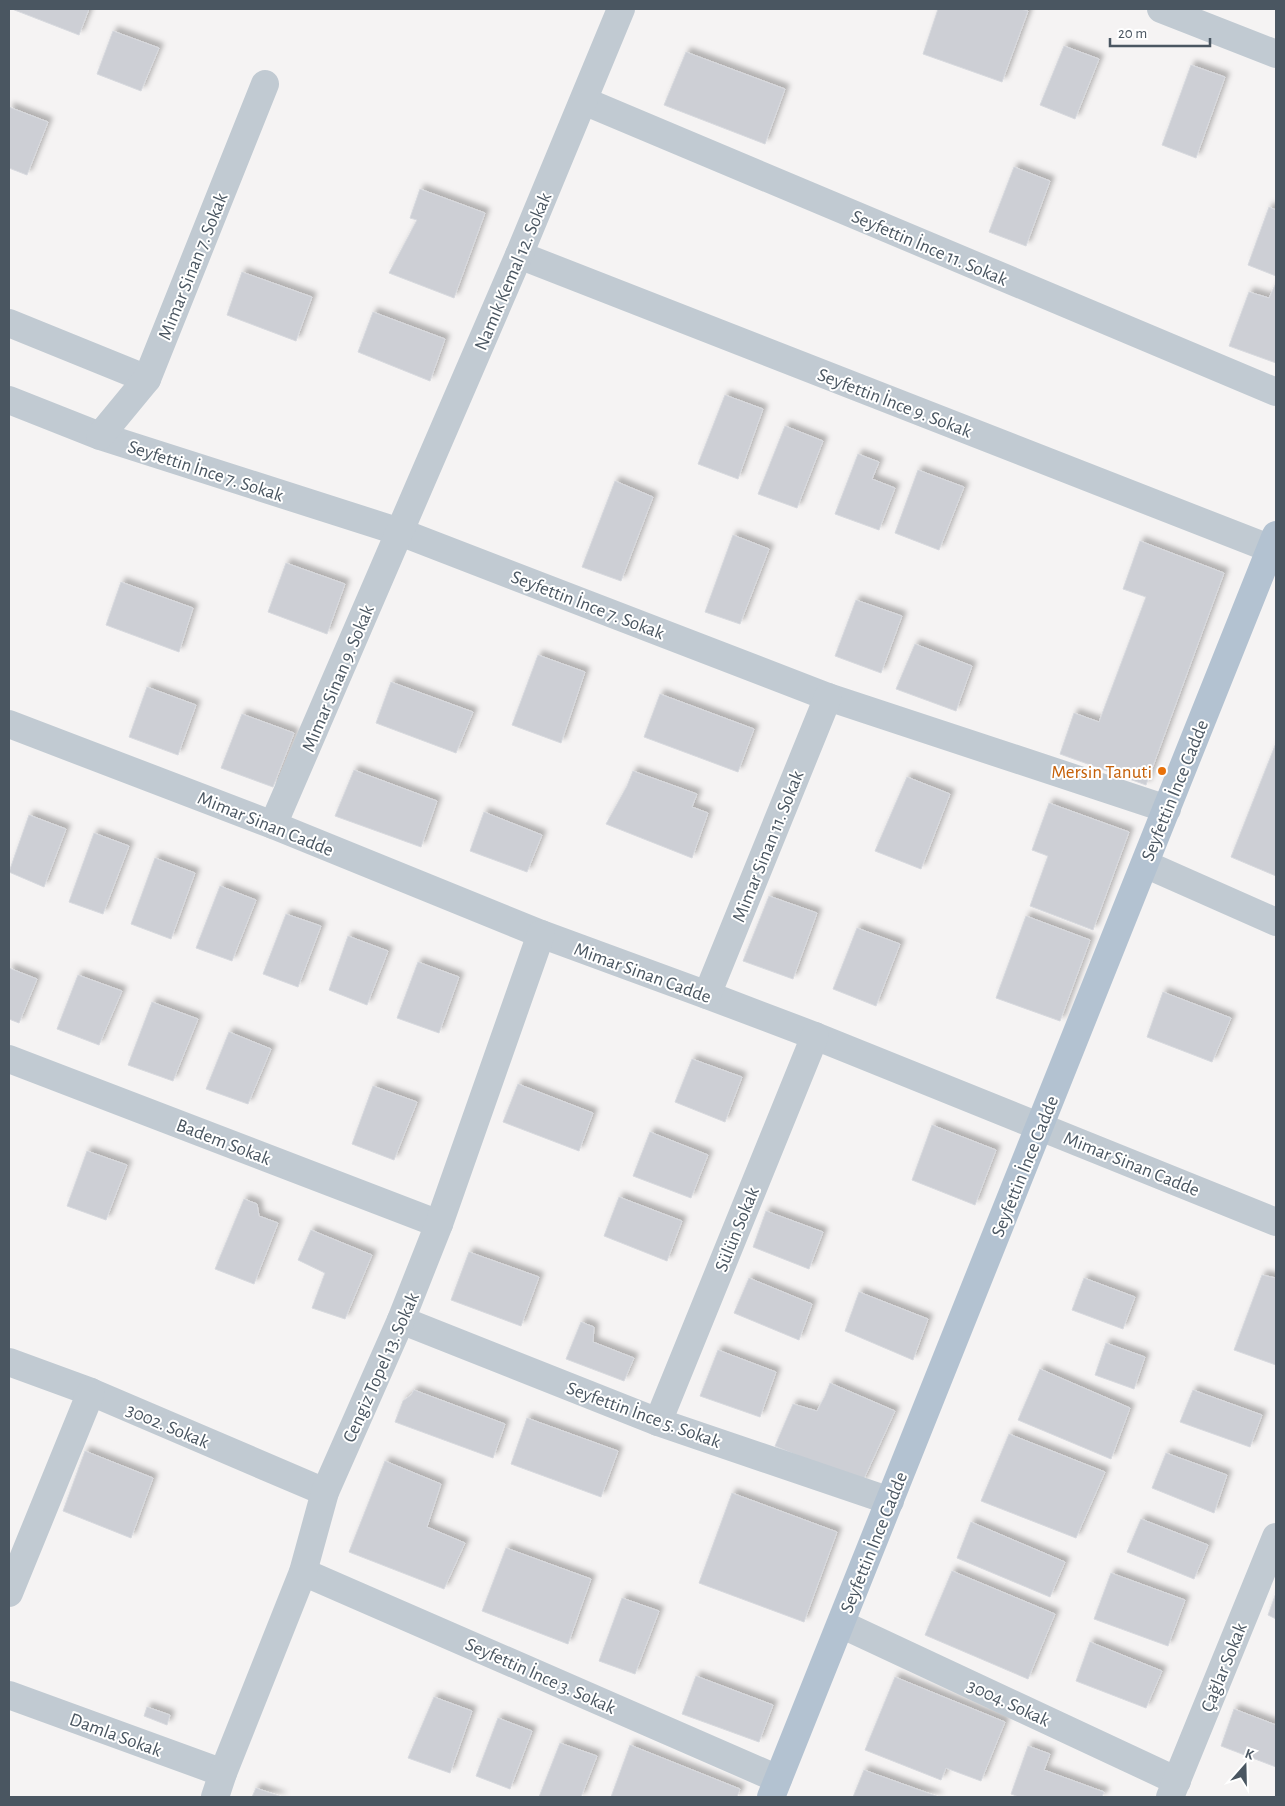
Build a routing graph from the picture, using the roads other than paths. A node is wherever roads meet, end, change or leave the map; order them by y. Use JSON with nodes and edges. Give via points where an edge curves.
{"nodes":[{"id":1,"x":621,"y":9,"type":"edge"},
{"id":2,"x":1161,"y":9,"type":"edge"},
{"id":3,"x":1276,"y":54,"type":"edge"},
{"id":4,"x":265,"y":84,"type":"dead end"},
{"id":5,"x":584,"y":101,"type":"junction"},
{"id":6,"x":519,"y":256,"type":"junction"},
{"id":7,"x":9,"y":324,"type":"edge"},
{"id":8,"x":147,"y":378,"type":"junction"},
{"id":9,"x":1276,"y":392,"type":"edge"},
{"id":10,"x":9,"y":400,"type":"edge"},
{"id":11,"x":100,"y":436,"type":"junction"},
{"id":12,"x":400,"y":532,"type":"junction"},
{"id":13,"x":1274,"y":542,"type":"edge"},
{"id":14,"x":828,"y":696,"type":"junction"},
{"id":15,"x":9,"y":724,"type":"edge"},
{"id":16,"x":1167,"y":809,"type":"junction"},
{"id":17,"x":273,"y":824,"type":"junction"},
{"id":18,"x":1145,"y":864,"type":"junction"},
{"id":19,"x":1276,"y":922,"type":"edge"},
{"id":20,"x":540,"y":934,"type":"junction"},
{"id":21,"x":707,"y":995,"type":"junction"},
{"id":22,"x":815,"y":1036,"type":"junction"},
{"id":23,"x":9,"y":1059,"type":"edge"},
{"id":24,"x":1040,"y":1126,"type":"junction"},
{"id":25,"x":1276,"y":1222,"type":"edge"},
{"id":26,"x":439,"y":1224,"type":"junction"},
{"id":27,"x":402,"y":1320,"type":"junction"},
{"id":28,"x":9,"y":1362,"type":"edge"},
{"id":29,"x":91,"y":1392,"type":"junction"},
{"id":30,"x":658,"y":1422,"type":"junction"},
{"id":31,"x":325,"y":1492,"type":"junction"},
{"id":32,"x":890,"y":1501,"type":"junction"},
{"id":33,"x":1276,"y":1537,"type":"edge"},
{"id":34,"x":303,"y":1572,"type":"junction"},
{"id":35,"x":9,"y":1593,"type":"edge"},
{"id":36,"x":841,"y":1624,"type":"junction"},
{"id":37,"x":9,"y":1695,"type":"edge"},
{"id":38,"x":219,"y":1785,"type":"edge"},
{"id":39,"x":775,"y":1788,"type":"edge"},
{"id":40,"x":1173,"y":1789,"type":"edge"}],
"edges":[{"from":1,"to":5,"type":"street","name":"Namık Kemal 12. Sokak"},
{"from":2,"to":3,"type":"street"},
{"from":4,"to":8,"type":"street","name":"Mimar Sinan 7. Sokak"},
{"from":5,"to":6,"type":"street","name":"Namık Kemal 12. Sokak"},
{"from":5,"to":9,"type":"street","name":"Seyfettin İnce 11. Sokak"},
{"from":6,"to":12,"type":"street","name":"Namık Kemal 12. Sokak"},
{"from":6,"to":13,"type":"street","name":"Seyfettin İnce 9. Sokak"},
{"from":7,"to":8,"type":"street"},
{"from":8,"to":11,"type":"street","name":"Mimar Sinan 7. Sokak"},
{"from":10,"to":11,"type":"street","name":"Seyfettin İnce 7. Sokak"},
{"from":11,"to":12,"type":"street","name":"Seyfettin İnce 7. Sokak"},
{"from":12,"to":14,"type":"street","name":"Seyfettin İnce 7. Sokak"},
{"from":12,"to":17,"type":"street","name":"Mimar Sinan 9. Sokak"},
{"from":13,"to":16,"type":"main road","name":"Seyfettin İnce Cadde"},
{"from":14,"to":16,"type":"street","name":"Seyfettin İnce 7. Sokak"},
{"from":14,"to":21,"type":"street","name":"Mimar Sinan 11. Sokak"},
{"from":15,"to":17,"type":"street","name":"Mimar Sinan Cadde"},
{"from":16,"to":18,"type":"main road","name":"Seyfettin İnce Cadde"},
{"from":17,"to":20,"type":"street","name":"Mimar Sinan Cadde"},
{"from":18,"to":19,"type":"street"},
{"from":18,"to":24,"type":"main road","name":"Seyfettin İnce Cadde"},
{"from":20,"to":21,"type":"street","name":"Mimar Sinan Cadde"},
{"from":20,"to":26,"type":"street","name":"Cengiz Topel 13. Sokak"},
{"from":21,"to":22,"type":"street","name":"Mimar Sinan Cadde"},
{"from":22,"to":24,"type":"street","name":"Mimar Sinan Cadde"},
{"from":22,"to":30,"type":"street","name":"Sülün Sokak"},
{"from":23,"to":26,"type":"street","name":"Badem Sokak"},
{"from":24,"to":25,"type":"street","name":"Mimar Sinan Cadde"},
{"from":24,"to":32,"type":"main road","name":"Seyfettin İnce Cadde"},
{"from":26,"to":27,"type":"street","name":"Cengiz Topel 13. Sokak"},
{"from":27,"to":30,"type":"street","name":"Seyfettin İnce 5. Sokak"},
{"from":27,"to":31,"type":"street","name":"Cengiz Topel 13. Sokak"},
{"from":28,"to":29,"type":"street","name":"3002. Sokak"},
{"from":29,"to":31,"type":"street","name":"3002. Sokak"},
{"from":29,"to":35,"type":"street"},
{"from":30,"to":32,"type":"street","name":"Seyfettin İnce 5. Sokak"},
{"from":31,"to":34,"type":"street","name":"Cengiz Topel 13. Sokak"},
{"from":32,"to":36,"type":"main road","name":"Seyfettin İnce Cadde"},
{"from":33,"to":40,"type":"street","name":"Çağlar Sokak"},
{"from":34,"to":38,"type":"street","name":"Cengiz Topel 13. Sokak"},
{"from":34,"to":39,"type":"street","name":"Seyfettin İnce 3. Sokak"},
{"from":36,"to":39,"type":"main road","name":"Seyfettin İnce Cadde"},
{"from":36,"to":40,"type":"street","name":"3004. Sokak"},
{"from":37,"to":38,"type":"street","name":"Damla Sokak"}]}
